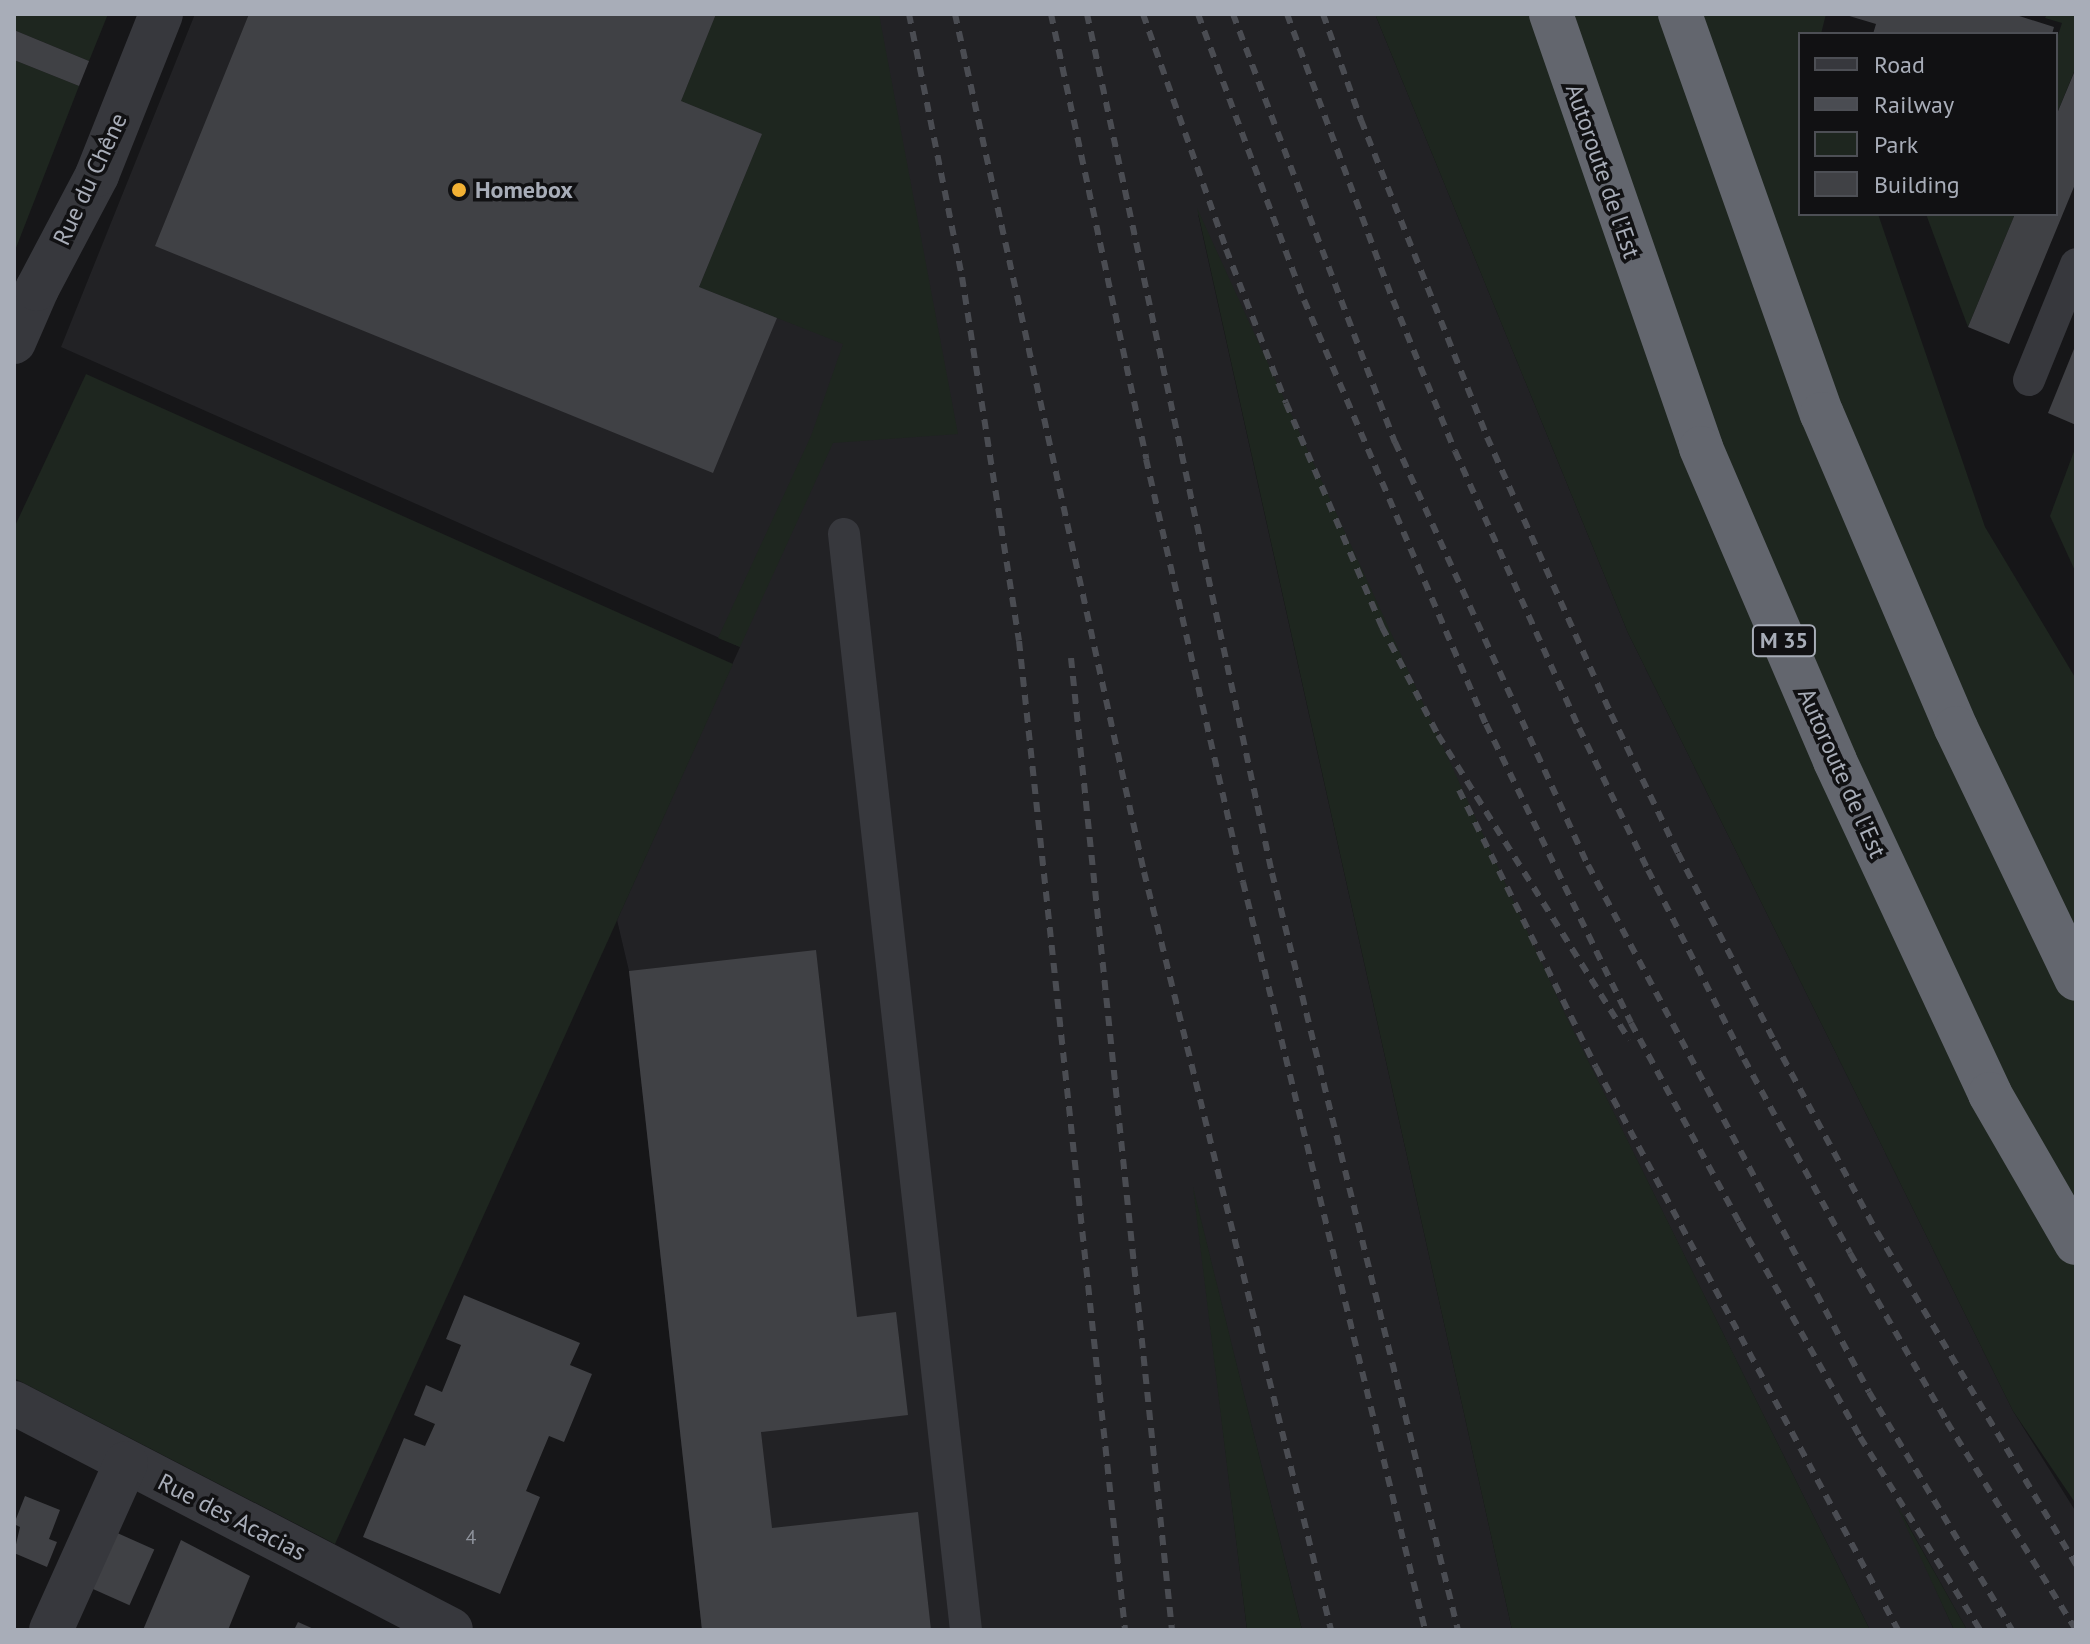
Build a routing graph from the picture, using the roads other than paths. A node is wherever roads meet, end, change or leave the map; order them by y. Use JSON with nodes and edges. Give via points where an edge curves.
{"nodes":[{"id":1,"x":161,"y":14,"type":"edge"},
{"id":2,"x":1551,"y":14,"type":"edge"},
{"id":3,"x":1680,"y":14,"type":"edge"},
{"id":4,"x":2076,"y":264,"type":"edge"},
{"id":5,"x":14,"y":342,"type":"edge"},
{"id":6,"x":2029,"y":380,"type":"dead end"},
{"id":7,"x":844,"y":534,"type":"dead end"},
{"id":8,"x":2076,"y":979,"type":"edge"},
{"id":9,"x":2076,"y":1243,"type":"edge"},
{"id":10,"x":14,"y":1403,"type":"edge"},
{"id":11,"x":126,"y":1463,"type":"junction"},
{"id":12,"x":51,"y":1630,"type":"edge"},
{"id":13,"x":451,"y":1630,"type":"edge"},
{"id":14,"x":966,"y":1630,"type":"edge"}],
"edges":[{"from":1,"to":5,"type":"street","name":"Rue du Chêne","via":[[97,175]]},
{"from":2,"to":9,"type":"highway","name":"Autoroute de l’Est","number":"M 35","via":[[1707,463],[1835,761],[1984,1081]]},
{"from":3,"to":8,"type":"highway","via":[[1822,414],[1956,728]]},
{"from":4,"to":6,"type":"lane"},
{"from":7,"to":14,"type":"lane"},
{"from":10,"to":11,"type":"street","name":"Rue des Acacias"},
{"from":11,"to":12,"type":"street"},
{"from":11,"to":13,"type":"street","name":"Rue des Acacias"}]}
